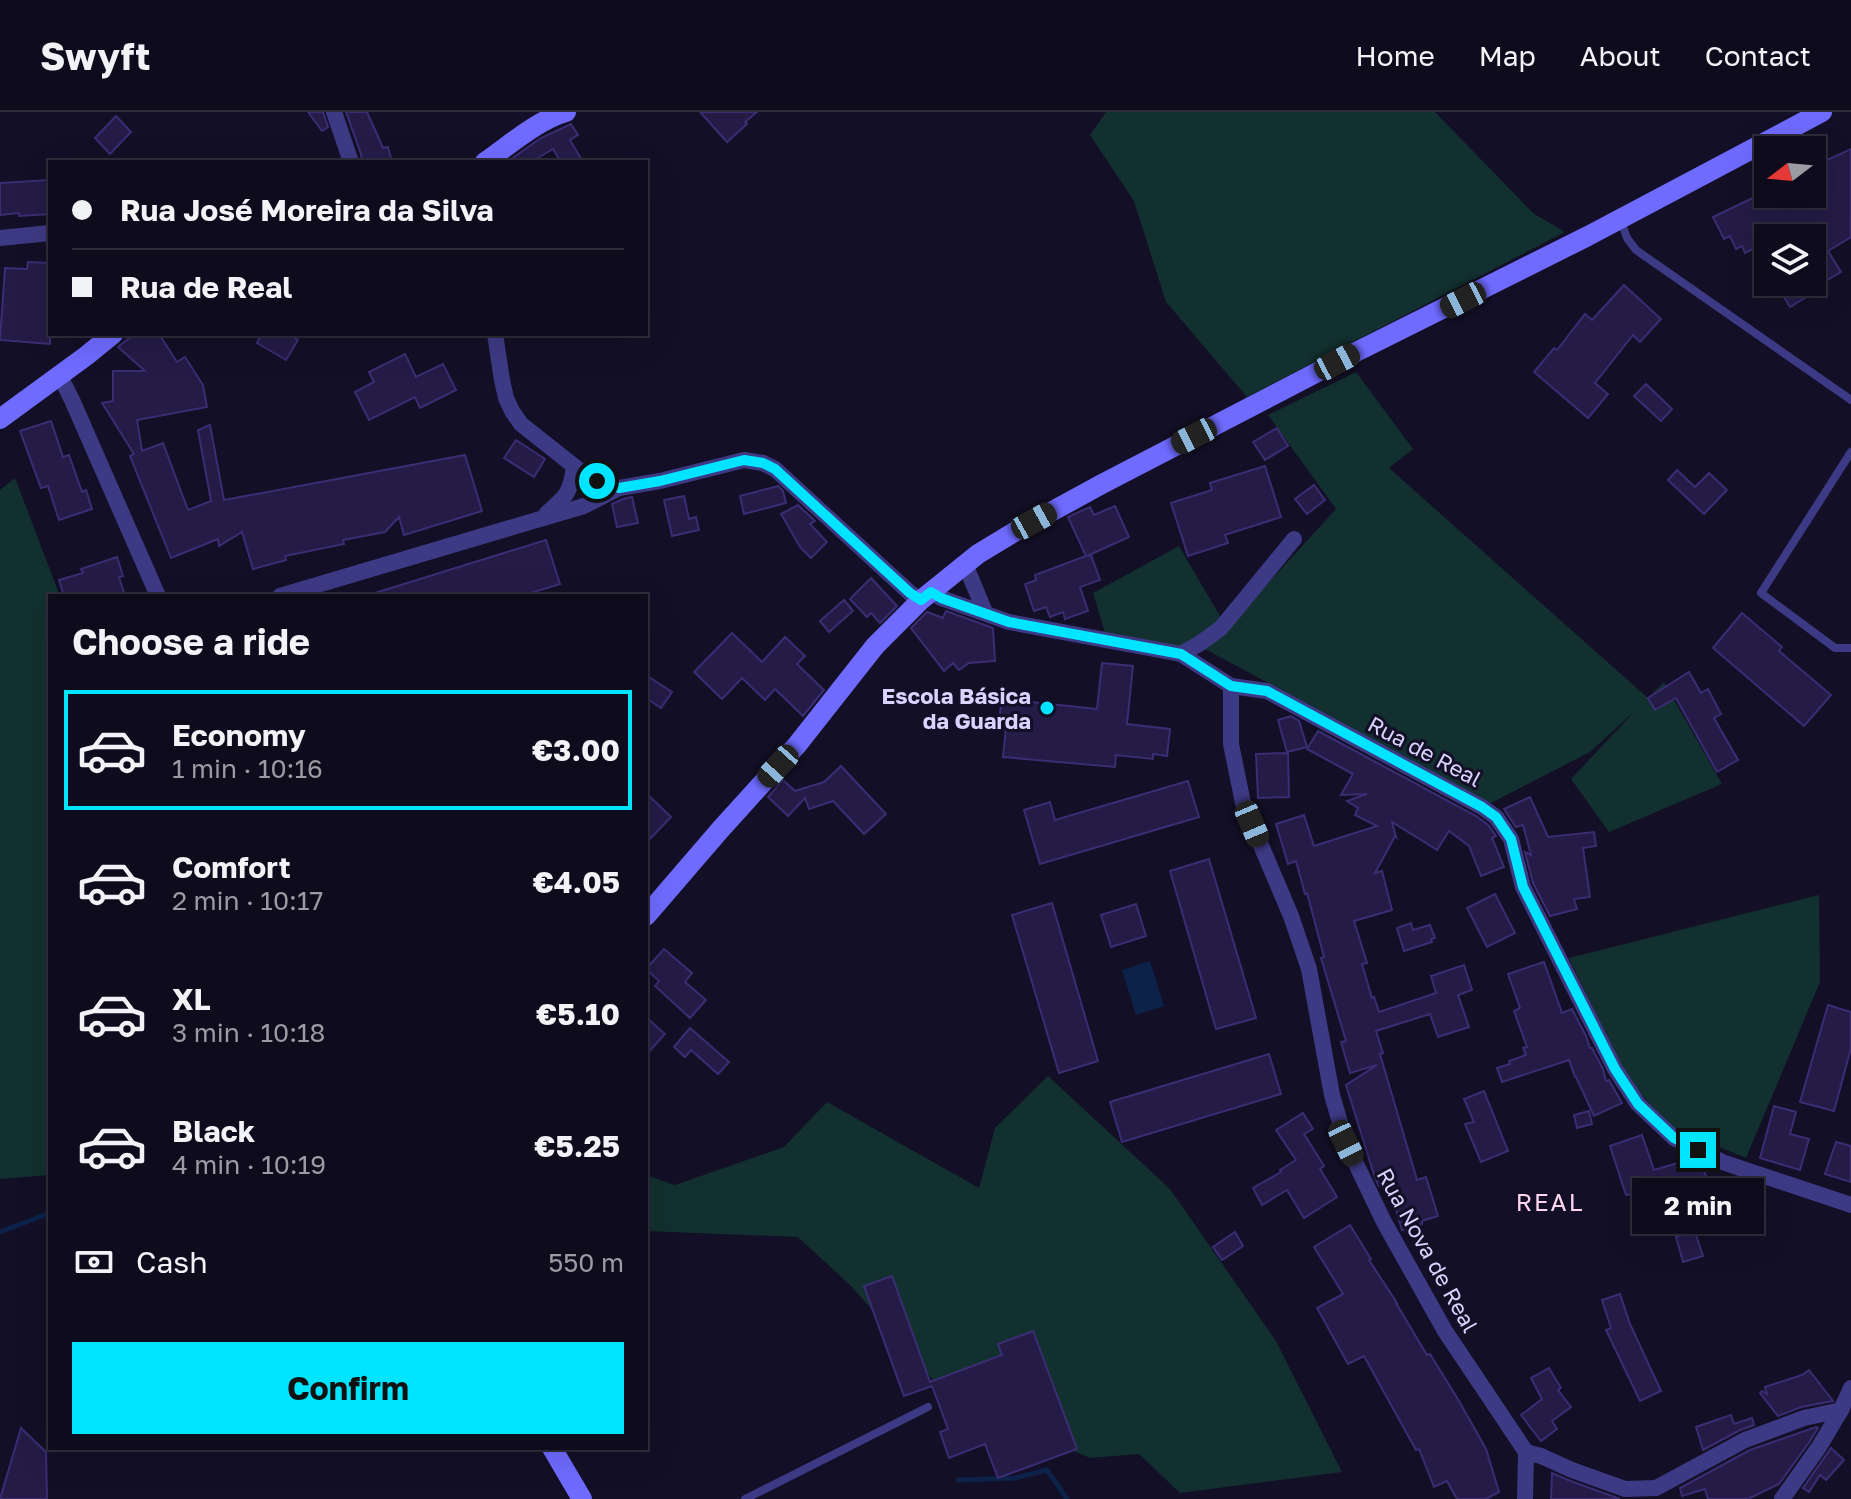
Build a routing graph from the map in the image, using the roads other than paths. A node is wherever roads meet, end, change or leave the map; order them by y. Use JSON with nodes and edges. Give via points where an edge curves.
{"nodes":[{"id":1,"x":334,"y":112,"type":"edge"},
{"id":2,"x":1822,"y":112,"type":"edge"},
{"id":3,"x":557,"y":113,"type":"edge"},
{"id":4,"x":350,"y":160,"type":"edge"},
{"id":5,"x":488,"y":160,"type":"edge"},
{"id":6,"x":1620,"y":219,"type":"junction"},
{"id":7,"x":48,"y":233,"type":"edge"},
{"id":8,"x":0,"y":238,"type":"edge"},
{"id":9,"x":110,"y":336,"type":"edge"},
{"id":10,"x":495,"y":336,"type":"edge"},
{"id":11,"x":60,"y":376,"type":"junction"},
{"id":12,"x":1851,"y":400,"type":"edge"},
{"id":13,"x":0,"y":419,"type":"edge"},
{"id":14,"x":1851,"y":452,"type":"edge"},
{"id":15,"x":574,"y":466,"type":"junction"},
{"id":16,"x":619,"y":488,"type":"junction"},
{"id":17,"x":539,"y":519,"type":"junction"},
{"id":18,"x":1294,"y":539,"type":"dead end"},
{"id":19,"x":965,"y":564,"type":"junction"},
{"id":20,"x":157,"y":594,"type":"edge"},
{"id":21,"x":287,"y":594,"type":"edge"},
{"id":22,"x":926,"y":596,"type":"junction"},
{"id":23,"x":985,"y":612,"type":"junction"},
{"id":24,"x":1851,"y":648,"type":"edge"},
{"id":25,"x":1181,"y":654,"type":"junction"},
{"id":26,"x":1231,"y":686,"type":"junction"},
{"id":27,"x":648,"y":914,"type":"edge"},
{"id":28,"x":1851,"y":1205,"type":"edge"},
{"id":29,"x":1851,"y":1388,"type":"edge"},
{"id":30,"x":928,"y":1407,"type":"dead end"},
{"id":31,"x":1841,"y":1410,"type":"junction"},
{"id":32,"x":553,"y":1450,"type":"edge"},
{"id":33,"x":1526,"y":1452,"type":"junction"},
{"id":34,"x":582,"y":1499,"type":"edge"},
{"id":35,"x":745,"y":1499,"type":"edge"},
{"id":36,"x":1525,"y":1499,"type":"edge"},
{"id":37,"x":1782,"y":1499,"type":"edge"}],
"edges":[{"from":1,"to":4,"type":"street"},
{"from":2,"to":6,"type":"main road"},
{"from":3,"to":5,"type":"main road"},
{"from":6,"to":12,"type":"lane","via":[[1636,250]]},
{"from":6,"to":19,"type":"main road","via":[[1102,484]]},
{"from":7,"to":8,"type":"street"},
{"from":9,"to":11,"type":"main road"},
{"from":10,"to":15,"type":"street","via":[[512,411]]},
{"from":11,"to":13,"type":"main road"},
{"from":11,"to":20,"type":"street"},
{"from":14,"to":24,"type":"lane","via":[[1761,593],[1835,648]]},
{"from":15,"to":16,"type":"street"},
{"from":15,"to":17,"type":"street","via":[[565,498]]},
{"from":16,"to":17,"type":"street","name":"Rua de Real","via":[[584,506]]},
{"from":16,"to":22,"type":"street","name":"Rua de Real","via":[[744,460],[763,463],[910,593]]},
{"from":17,"to":21,"type":"street","name":"Rua de Real"},
{"from":18,"to":25,"type":"street","via":[[1221,628]]},
{"from":19,"to":22,"type":"main road"},
{"from":19,"to":23,"type":"street"},
{"from":22,"to":23,"type":"street","name":"Rua de Real"},
{"from":22,"to":27,"type":"main road","via":[[875,646],[797,745]]},
{"from":23,"to":25,"type":"street","name":"Rua de Real","via":[[1009,622]]},
{"from":25,"to":26,"type":"street","name":"Rua de Real"},
{"from":26,"to":28,"type":"street","name":"Rua de Real","via":[[1267,691],[1496,817],[1511,839],[1523,887],[1638,1104],[1674,1138],[1722,1162]]},
{"from":26,"to":33,"type":"street","name":"Rua Nova de Real","via":[[1231,744],[1243,803],[1309,969],[1346,1143],[1445,1331]]},
{"from":29,"to":31,"type":"street"},
{"from":30,"to":35,"type":"lane"},
{"from":31,"to":33,"type":"street","via":[[1745,1440],[1656,1488],[1625,1489]]},
{"from":31,"to":37,"type":"street"},
{"from":32,"to":34,"type":"main road"},
{"from":33,"to":36,"type":"street"}]}
